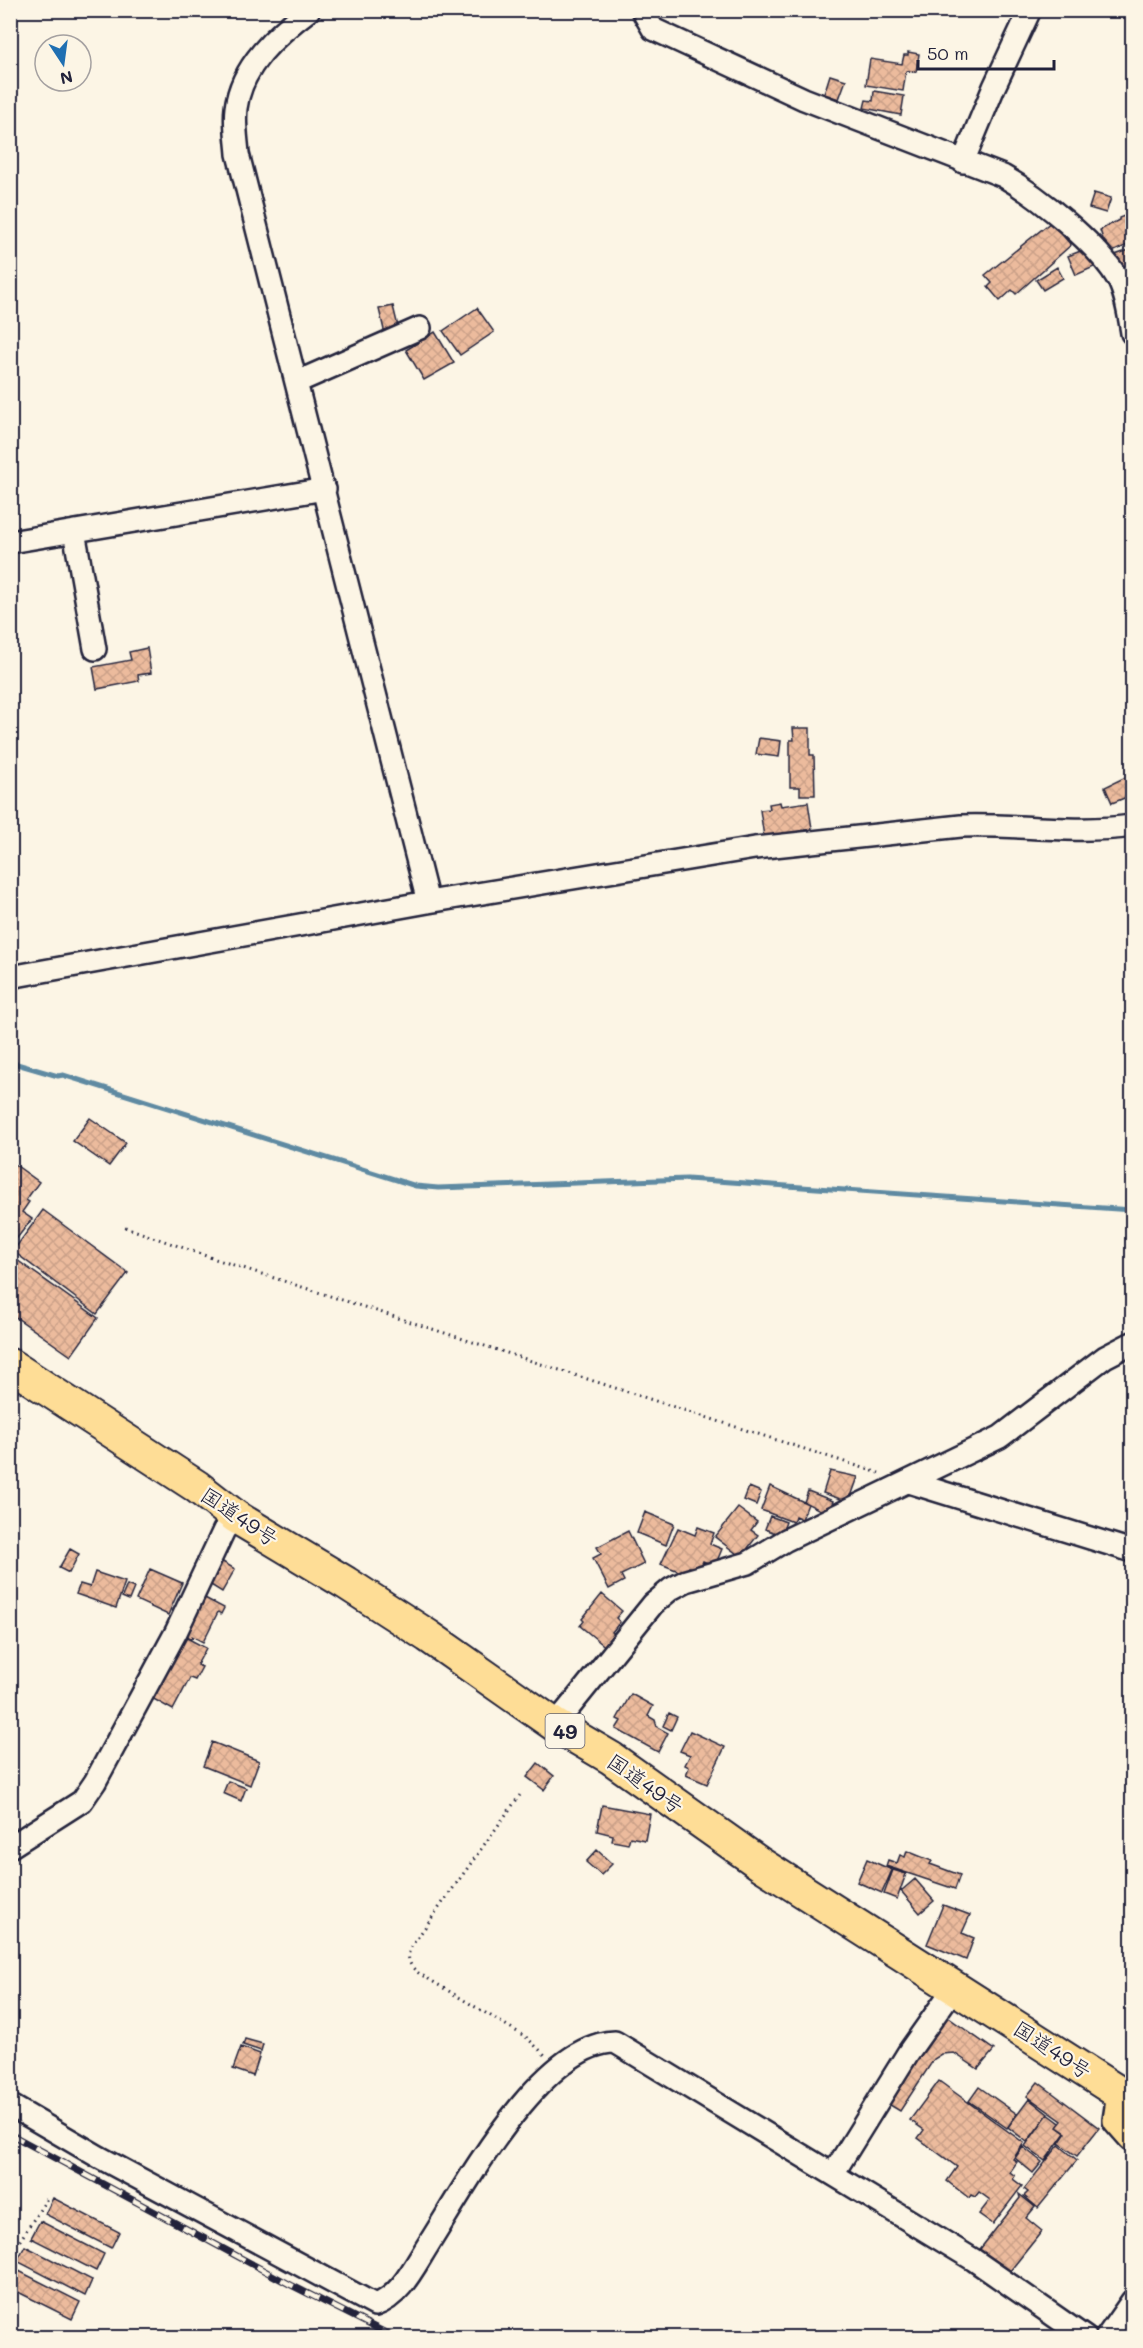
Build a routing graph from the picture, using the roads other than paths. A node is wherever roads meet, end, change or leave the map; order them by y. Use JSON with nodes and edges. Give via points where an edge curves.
{"nodes":[{"id":1,"x":309,"y":10,"type":"edge"},
{"id":2,"x":642,"y":10,"type":"edge"},
{"id":3,"x":1030,"y":10,"type":"edge"},
{"id":4,"x":963,"y":162,"type":"junction"},
{"id":5,"x":1125,"y":281,"type":"edge"},
{"id":6,"x":420,"y":328,"type":"dead end"},
{"id":7,"x":1132,"y":333,"type":"edge"},
{"id":8,"x":297,"y":382,"type":"junction"},
{"id":9,"x":325,"y":489,"type":"junction"},
{"id":10,"x":74,"y":531,"type":"junction"},
{"id":11,"x":10,"y":542,"type":"edge"},
{"id":12,"x":95,"y":649,"type":"dead end"},
{"id":13,"x":1132,"y":826,"type":"edge"},
{"id":14,"x":428,"y":902,"type":"junction"},
{"id":15,"x":10,"y":977,"type":"edge"},
{"id":16,"x":1132,"y":1343,"type":"edge"},
{"id":17,"x":10,"y":1365,"type":"edge"},
{"id":18,"x":909,"y":1482,"type":"junction"},
{"id":19,"x":236,"y":1517,"type":"junction"},
{"id":20,"x":1132,"y":1551,"type":"edge"},
{"id":21,"x":555,"y":1725,"type":"junction"},
{"id":22,"x":10,"y":1847,"type":"edge"},
{"id":23,"x":954,"y":1988,"type":"junction"},
{"id":24,"x":1127,"y":2097,"type":"edge"},
{"id":25,"x":10,"y":2105,"type":"edge"},
{"id":26,"x":1132,"y":2137,"type":"edge"},
{"id":27,"x":833,"y":2174,"type":"junction"},
{"id":28,"x":1132,"y":2301,"type":"edge"},
{"id":29,"x":1086,"y":2337,"type":"edge"},
{"id":30,"x":1107,"y":2337,"type":"edge"}],
"edges":[{"from":1,"to":8,"type":"street","via":[[271,40],[243,83],[236,108],[238,154]]},
{"from":2,"to":4,"type":"street","via":[[653,29],[804,99]]},
{"from":3,"to":4,"type":"street"},
{"from":4,"to":5,"type":"street","via":[[1003,176],[1020,187],[1057,215]]},
{"from":5,"to":7,"type":"street"},
{"from":6,"to":8,"type":"street"},
{"from":8,"to":9,"type":"street"},
{"from":9,"to":10,"type":"street"},
{"from":9,"to":14,"type":"street"},
{"from":10,"to":11,"type":"street"},
{"from":10,"to":12,"type":"street"},
{"from":13,"to":14,"type":"street","via":[[1082,831],[961,826],[754,848]]},
{"from":14,"to":15,"type":"street"},
{"from":16,"to":18,"type":"street","via":[[1105,1357],[1000,1437]]},
{"from":17,"to":19,"type":"highway","name":"国道49号","number":"49","via":[[166,1466]]},
{"from":18,"to":20,"type":"street"},
{"from":18,"to":21,"type":"street","via":[[786,1540],[748,1563],[670,1589],[653,1604]]},
{"from":19,"to":21,"type":"highway","name":"国道49号","number":"49","via":[[428,1636]]},
{"from":19,"to":22,"type":"street","via":[[224,1530],[176,1632],[96,1782],[82,1801]]},
{"from":21,"to":23,"type":"highway","name":"国道49号","number":"49","via":[[611,1758],[759,1863]]},
{"from":23,"to":24,"type":"highway","name":"国道49号","number":"49"},
{"from":23,"to":27,"type":"street","via":[[908,2053]]},
{"from":24,"to":26,"type":"main road","via":[[1117,2120]]},
{"from":25,"to":27,"type":"street","via":[[375,2305],[387,2301],[408,2276],[502,2128],[555,2068],[603,2043],[624,2045]]},
{"from":27,"to":29,"type":"street","via":[[974,2260]]},
{"from":28,"to":30,"type":"street"}]}
